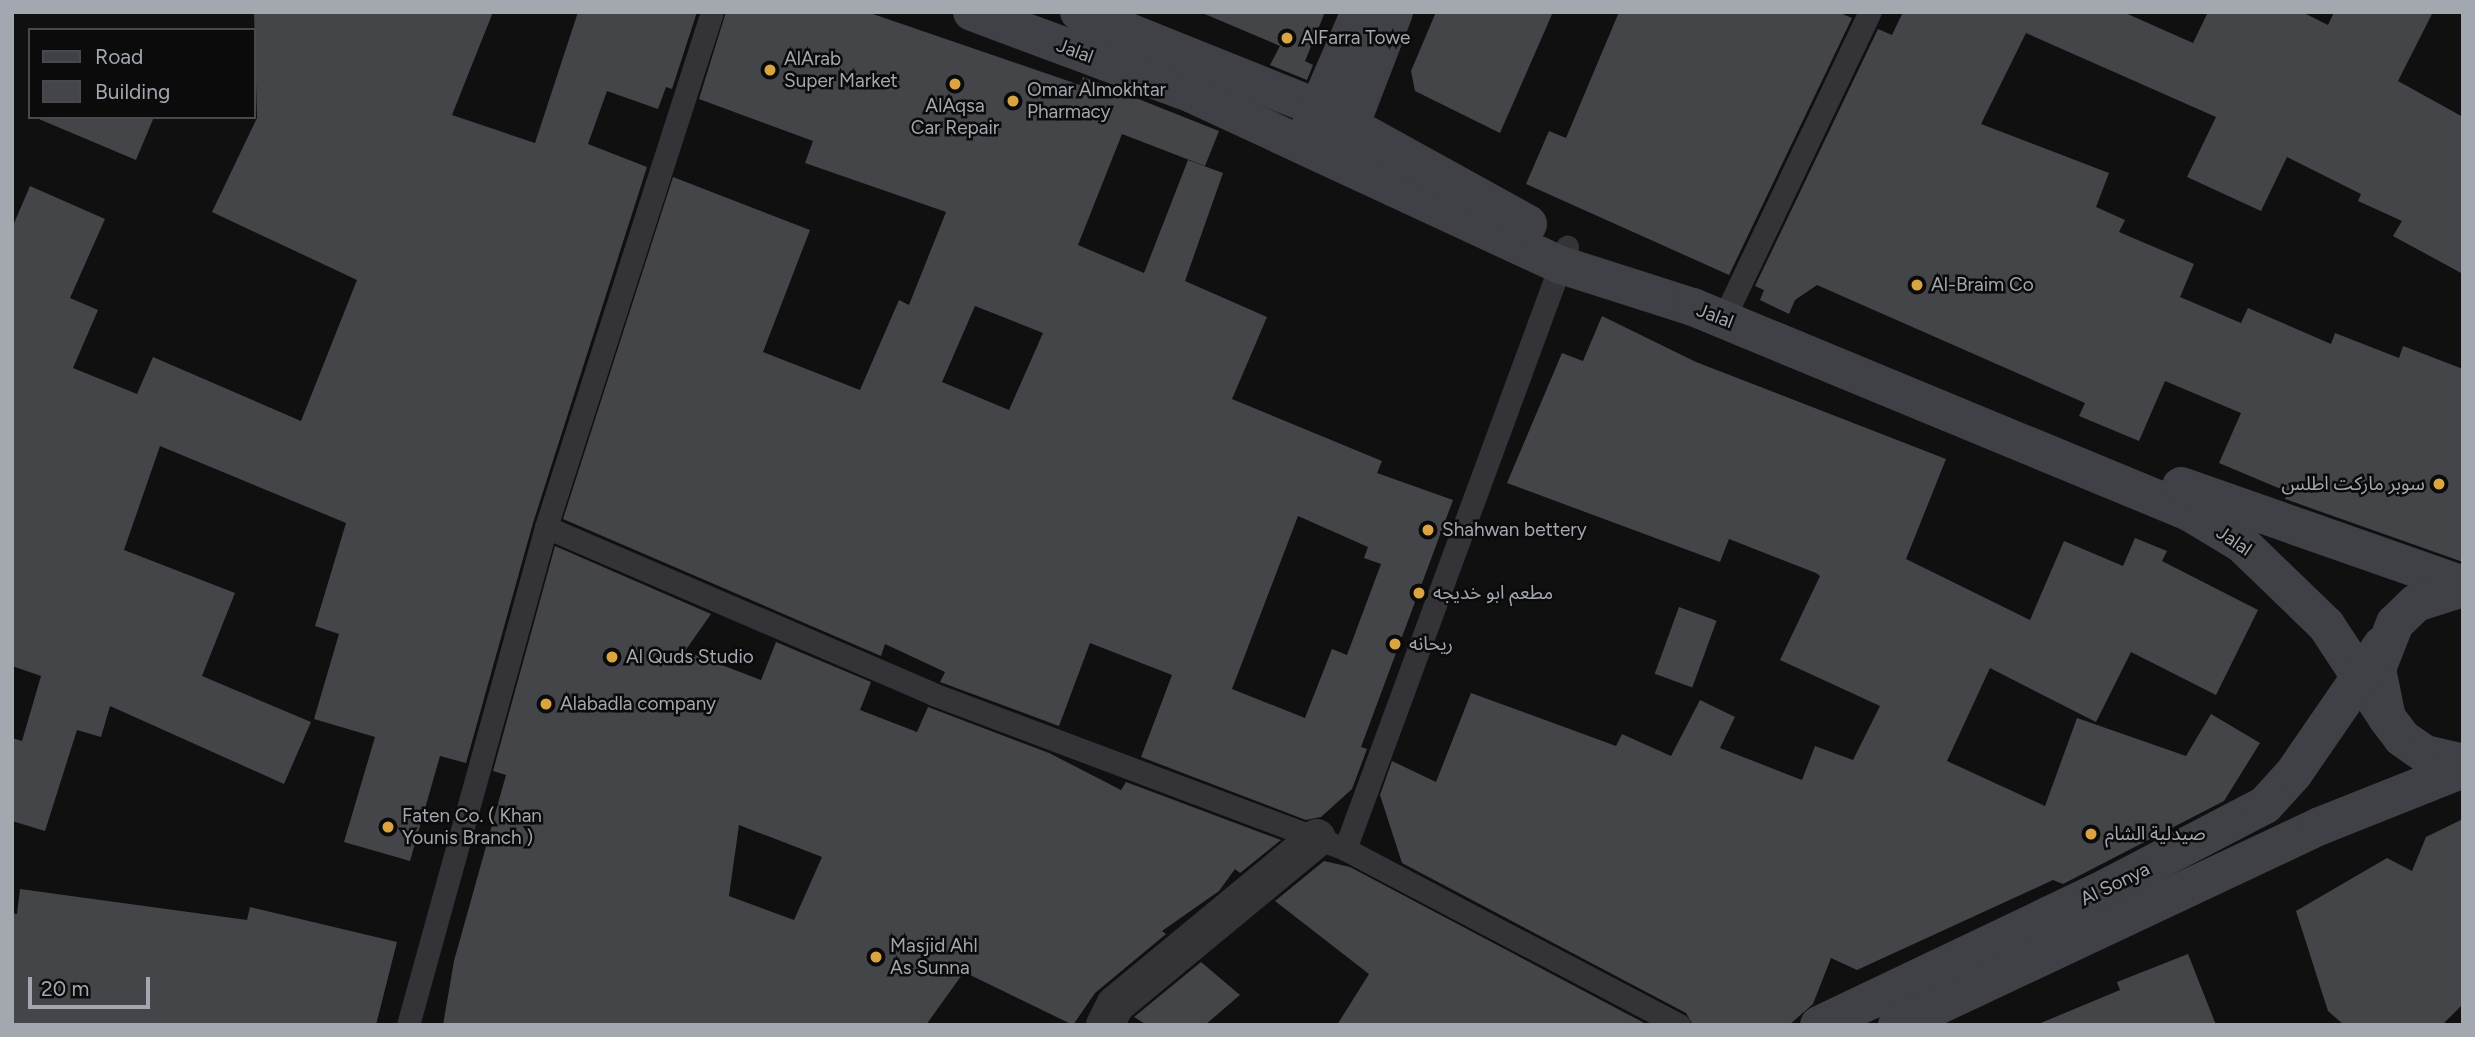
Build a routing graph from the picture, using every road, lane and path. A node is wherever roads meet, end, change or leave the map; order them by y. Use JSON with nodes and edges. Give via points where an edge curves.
{"nodes":[{"id":1,"x":712,"y":12,"type":"edge"},
{"id":2,"x":972,"y":12,"type":"edge"},
{"id":3,"x":1079,"y":12,"type":"edge"},
{"id":4,"x":1360,"y":12,"type":"edge"},
{"id":5,"x":1394,"y":12,"type":"edge"},
{"id":6,"x":1870,"y":12,"type":"edge"},
{"id":7,"x":1318,"y":108,"type":"junction"},
{"id":8,"x":1352,"y":126,"type":"junction"},
{"id":9,"x":1302,"y":146,"type":"junction"},
{"id":10,"x":1336,"y":161,"type":"junction"},
{"id":11,"x":1564,"y":256,"type":"junction"},
{"id":12,"x":1729,"y":307,"type":"junction"},
{"id":13,"x":545,"y":527,"type":"junction"},
{"id":14,"x":2463,"y":587,"type":"edge"},
{"id":15,"x":2382,"y":645,"type":"junction"},
{"id":16,"x":2361,"y":676,"type":"junction"},
{"id":17,"x":2387,"y":718,"type":"junction"},
{"id":18,"x":2463,"y":763,"type":"edge"},
{"id":19,"x":2463,"y":769,"type":"edge"},
{"id":20,"x":1331,"y":843,"type":"junction"},
{"id":21,"x":1923,"y":1021,"type":"edge"},
{"id":22,"x":408,"y":1025,"type":"edge"},
{"id":23,"x":1105,"y":1025,"type":"edge"},
{"id":24,"x":1679,"y":1025,"type":"edge"},
{"id":25,"x":1819,"y":1025,"type":"edge"}],
"edges":[{"from":1,"to":13,"type":"lane"},
{"from":2,"to":9,"type":"main road","name":"Jalal","via":[[1192,94]]},
{"from":3,"to":7,"type":"main road","name":"Jalal"},
{"from":4,"to":7,"type":"main road"},
{"from":5,"to":8,"type":"main road"},
{"from":6,"to":12,"type":"lane"},
{"from":7,"to":8,"type":"main road","name":"Jalal"},
{"from":7,"to":9,"type":"main road"},
{"from":8,"to":10,"type":"main road"},
{"from":8,"to":11,"type":"main road","name":"Jalal"},
{"from":9,"to":10,"type":"main road","name":"Jalal"},
{"from":10,"to":11,"type":"main road","name":"Jalal"},
{"from":11,"to":12,"type":"main road","name":"Jalal"},
{"from":11,"to":16,"type":"main road","name":"Jalal","via":[[2189,512],[2242,544],[2279,577],[2326,625]]},
{"from":11,"to":20,"type":"lane"},
{"from":12,"to":14,"type":"main road","name":"Jalal","via":[[2203,495]]},
{"from":13,"to":20,"type":"lane","via":[[933,694]]},
{"from":13,"to":22,"type":"lane"},
{"from":14,"to":15,"type":"main road","name":"Al Sonya","via":[[2416,603]]},
{"from":15,"to":16,"type":"main road","name":"Al Sonya"},
{"from":15,"to":17,"type":"main road","via":[[2376,669]]},
{"from":16,"to":17,"type":"main road","name":"Jalal"},
{"from":16,"to":25,"type":"main road","name":"Al Sonya","via":[[2294,773],[2265,805],[2238,824]]},
{"from":17,"to":18,"type":"main road","name":"Jalal","via":[[2425,754]]},
{"from":19,"to":21,"type":"main road","name":"Al Sonya","via":[[2320,825]]},
{"from":20,"to":23,"type":"street","via":[[1115,1005]]},
{"from":20,"to":24,"type":"lane"}]}
